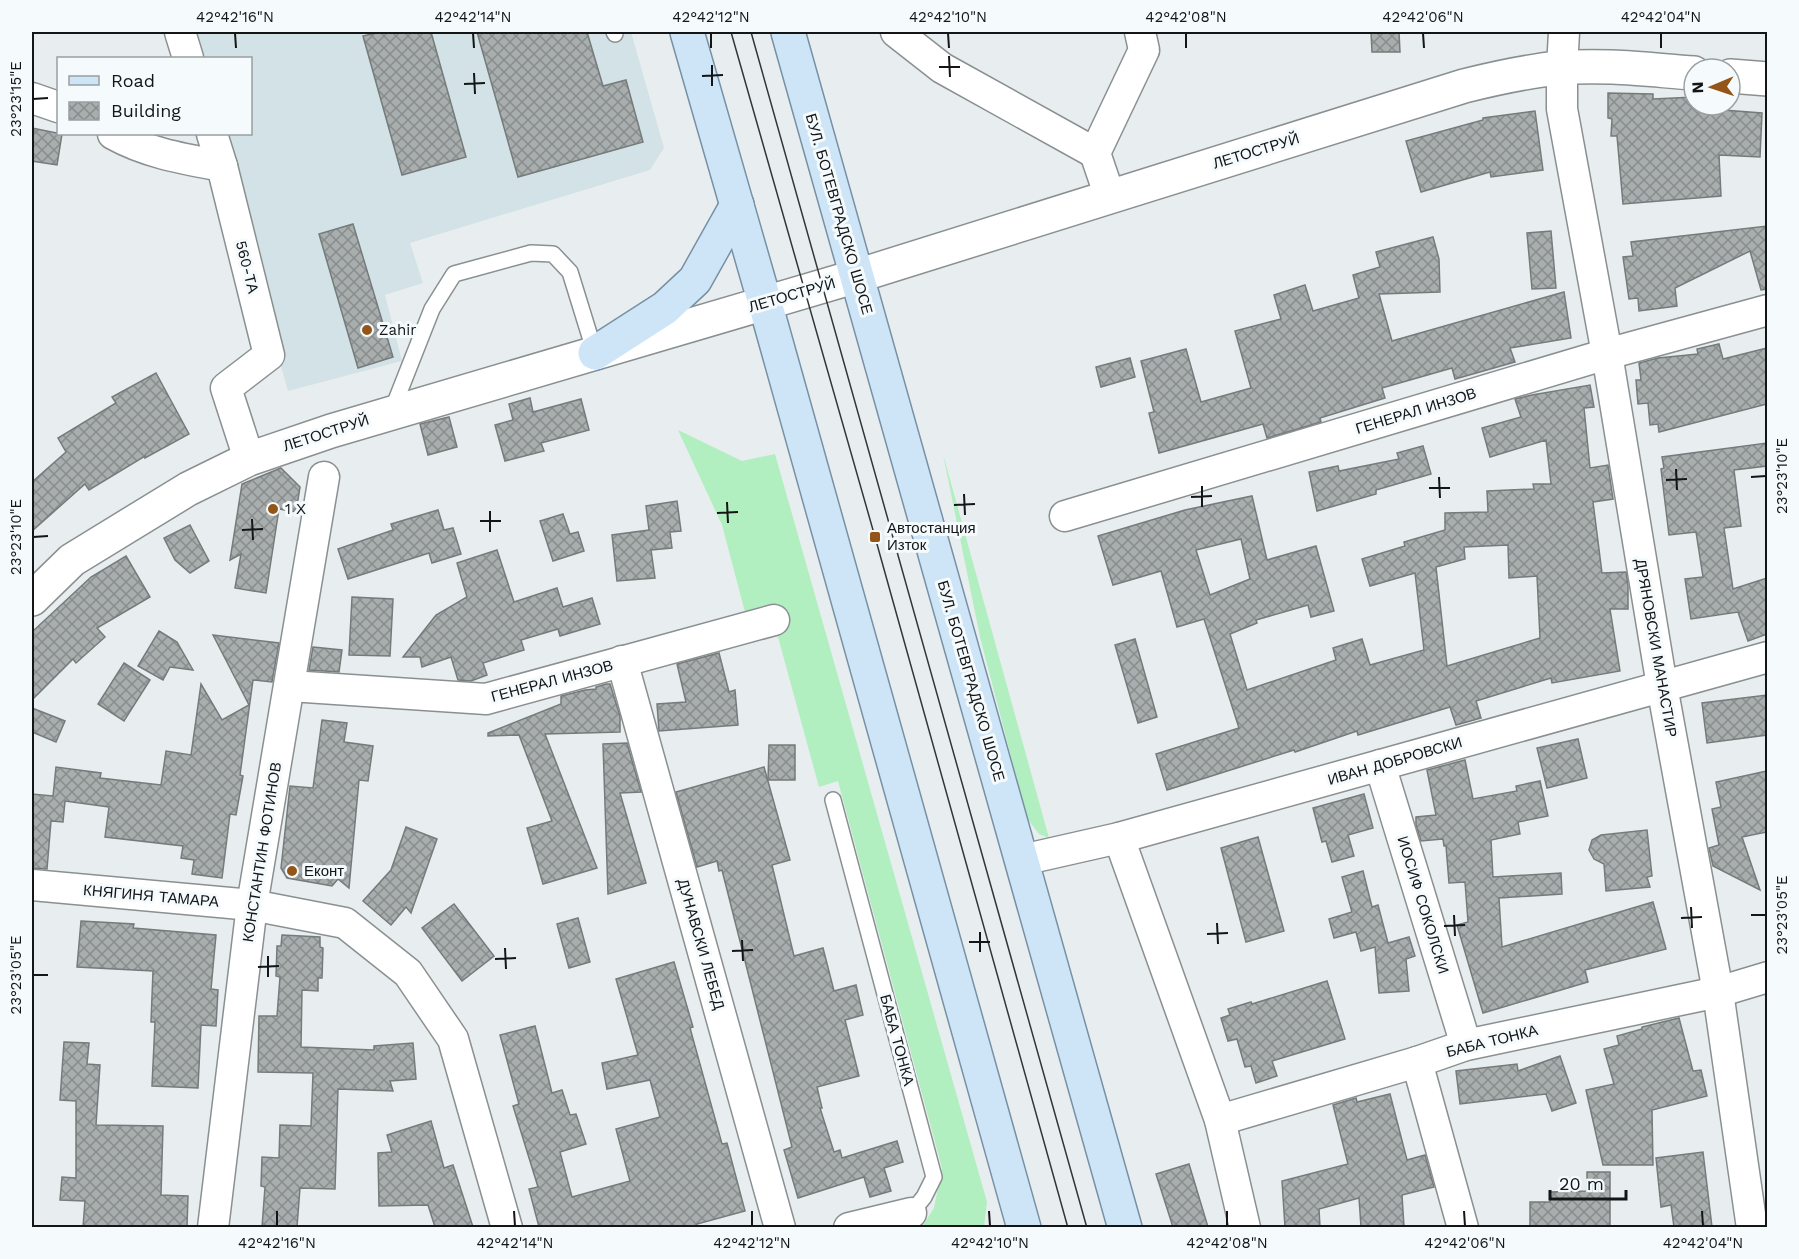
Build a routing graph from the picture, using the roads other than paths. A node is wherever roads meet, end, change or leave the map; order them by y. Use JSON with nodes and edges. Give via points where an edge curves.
{"nodes":[{"id":1,"x":180,"y":32,"type":"edge"},
{"id":2,"x":687,"y":32,"type":"edge"},
{"id":3,"x":788,"y":32,"type":"edge"},
{"id":4,"x":896,"y":32,"type":"edge"},
{"id":5,"x":1140,"y":32,"type":"edge"},
{"id":6,"x":1563,"y":32,"type":"edge"},
{"id":7,"x":188,"y":57,"type":"edge"},
{"id":8,"x":1562,"y":68,"type":"junction"},
{"id":9,"x":1682,"y":73,"type":"edge"},
{"id":10,"x":1742,"y":77,"type":"edge"},
{"id":11,"x":1767,"y":79,"type":"edge"},
{"id":12,"x":32,"y":98,"type":"edge"},
{"id":13,"x":57,"y":107,"type":"edge"},
{"id":14,"x":115,"y":135,"type":"edge"},
{"id":15,"x":212,"y":135,"type":"edge"},
{"id":16,"x":1095,"y":153,"type":"junction"},
{"id":17,"x":222,"y":166,"type":"junction"},
{"id":18,"x":1110,"y":197,"type":"junction"},
{"id":19,"x":737,"y":205,"type":"junction"},
{"id":20,"x":857,"y":276,"type":"junction"},
{"id":21,"x":765,"y":303,"type":"junction"},
{"id":22,"x":1767,"y":309,"type":"edge"},
{"id":23,"x":595,"y":353,"type":"junction"},
{"id":24,"x":1607,"y":354,"type":"junction"},
{"id":25,"x":391,"y":413,"type":"junction"},
{"id":26,"x":249,"y":459,"type":"junction"},
{"id":27,"x":324,"y":477,"type":"dead end"},
{"id":28,"x":1065,"y":516,"type":"dead end"},
{"id":29,"x":32,"y":599,"type":"edge"},
{"id":30,"x":774,"y":620,"type":"dead end"},
{"id":31,"x":1767,"y":657,"type":"edge"},
{"id":32,"x":622,"y":661,"type":"junction"},
{"id":33,"x":290,"y":686,"type":"junction"},
{"id":34,"x":1662,"y":686,"type":"junction"},
{"id":35,"x":1380,"y":765,"type":"junction"},
{"id":36,"x":833,"y":800,"type":"dead end"},
{"id":37,"x":1119,"y":838,"type":"junction"},
{"id":38,"x":1022,"y":860,"type":"junction"},
{"id":39,"x":32,"y":885,"type":"edge"},
{"id":40,"x":252,"y":905,"type":"junction"},
{"id":41,"x":1767,"y":977,"type":"edge"},
{"id":42,"x":1718,"y":992,"type":"junction"},
{"id":43,"x":1466,"y":1045,"type":"junction"},
{"id":44,"x":1417,"y":1062,"type":"junction"},
{"id":45,"x":1220,"y":1120,"type":"junction"},
{"id":46,"x":911,"y":1213,"type":"joint"},
{"id":47,"x":213,"y":1227,"type":"edge"},
{"id":48,"x":507,"y":1227,"type":"edge"},
{"id":49,"x":780,"y":1227,"type":"edge"},
{"id":50,"x":849,"y":1227,"type":"edge"},
{"id":51,"x":1024,"y":1227,"type":"edge"},
{"id":52,"x":1125,"y":1227,"type":"edge"},
{"id":53,"x":1245,"y":1227,"type":"edge"},
{"id":54,"x":1463,"y":1227,"type":"edge"},
{"id":55,"x":1752,"y":1227,"type":"edge"}],
"edges":[{"from":1,"to":7,"type":"street"},
{"from":2,"to":19,"type":"main road"},
{"from":3,"to":20,"type":"main road","name":"БУЛ. БОТЕВГРАДСКО ШОСЕ"},
{"from":4,"to":16,"type":"street","via":[[942,68]]},
{"from":5,"to":16,"type":"street","via":[[1144,50]]},
{"from":6,"to":8,"type":"street","name":"ДРЯНОВСКИ МАНАСТИР"},
{"from":8,"to":9,"type":"street","name":"ЛЕТОСТРУЙ","via":[[1616,67]]},
{"from":8,"to":18,"type":"street","name":"ЛЕТОСТРУЙ","via":[[1464,86]]},
{"from":8,"to":24,"type":"street","name":"ДРЯНОВСКИ МАНАСТИР","via":[[1562,109]]},
{"from":10,"to":11,"type":"street"},
{"from":12,"to":13,"type":"street"},
{"from":14,"to":17,"type":"street","via":[[172,157]]},
{"from":15,"to":17,"type":"street"},
{"from":16,"to":18,"type":"street"},
{"from":17,"to":26,"type":"street","name":"560-ТА","via":[[269,355],[226,388]]},
{"from":18,"to":20,"type":"street","name":"ЛЕТОСТРУЙ"},
{"from":19,"to":21,"type":"main road"},
{"from":19,"to":23,"type":"main road","via":[[695,280],[665,308]]},
{"from":20,"to":21,"type":"street","name":"ЛЕТОСТРУЙ"},
{"from":20,"to":38,"type":"main road","name":"БУЛ. БОТЕВГРАДСКО ШОСЕ"},
{"from":21,"to":23,"type":"street","name":"ЛЕТОСТРУЙ"},
{"from":21,"to":51,"type":"main road"},
{"from":22,"to":24,"type":"street","name":"ГЕНЕРАЛ ИНЗОВ"},
{"from":23,"to":25,"type":"street","name":"ЛЕТОСТРУЙ"},
{"from":23,"to":25,"type":"lane","via":[[570,272],[553,254],[531,252],[454,274],[432,309]]},
{"from":24,"to":28,"type":"street","name":"ГЕНЕРАЛ ИНЗОВ"},
{"from":24,"to":34,"type":"street","name":"ДРЯНОВСКИ МАНАСТИР"},
{"from":25,"to":26,"type":"street","name":"ЛЕТОСТРУЙ"},
{"from":26,"to":29,"type":"street","name":"ЛЕТОСТРУЙ","via":[[188,489],[72,560]]},
{"from":27,"to":33,"type":"street","name":"КОНСТАНТИН ФОТИНОВ"},
{"from":30,"to":32,"type":"street","name":"ГЕНЕРАЛ ИНЗОВ"},
{"from":31,"to":34,"type":"street","name":"ИВАН ДОБРОВСКИ"},
{"from":32,"to":33,"type":"street","name":"ГЕНЕРАЛ ИНЗОВ","via":[[486,699]]},
{"from":32,"to":49,"type":"street","name":"ДУНАВСКИ ЛЕБЕД"},
{"from":33,"to":40,"type":"street","name":"КОНСТАНТИН ФОТИНОВ"},
{"from":34,"to":35,"type":"street","name":"ИВАН ДОБРОВСКИ"},
{"from":34,"to":42,"type":"street","name":"ДРЯНОВСКИ МАНАСТИР"},
{"from":35,"to":37,"type":"street","name":"ИВАН ДОБРОВСКИ"},
{"from":35,"to":43,"type":"street","name":"ИОСИФ СОКОЛСКИ"},
{"from":36,"to":46,"type":"lane","name":"БАБА ТОНКА","via":[[934,1177]]},
{"from":37,"to":38,"type":"street","name":"ИВАН ДОБРОВСКИ"},
{"from":37,"to":45,"type":"street"},
{"from":38,"to":52,"type":"main road","name":"БУЛ. БОТЕВГРАДСКО ШОСЕ"},
{"from":39,"to":40,"type":"street","name":"КНЯГИНЯ ТАМАРА"},
{"from":40,"to":47,"type":"street","name":"КОНСТАНТИН ФОТИНОВ"},
{"from":40,"to":48,"type":"street","name":"КНЯГИНЯ ТАМАРА","via":[[345,923],[408,973],[453,1039]]},
{"from":41,"to":42,"type":"street","name":"БАБА ТОНКА"},
{"from":42,"to":43,"type":"street","name":"БАБА ТОНКА"},
{"from":42,"to":55,"type":"street","name":"ДРЯНОВСКИ МАНАСТИР"},
{"from":43,"to":44,"type":"street","name":"БАБА ТОНКА"},
{"from":44,"to":45,"type":"street","name":"БАБА ТОНКА"},
{"from":44,"to":54,"type":"street"},
{"from":45,"to":53,"type":"street"},
{"from":46,"to":50,"type":"street","name":"БАБА ТОНКА"}]}
